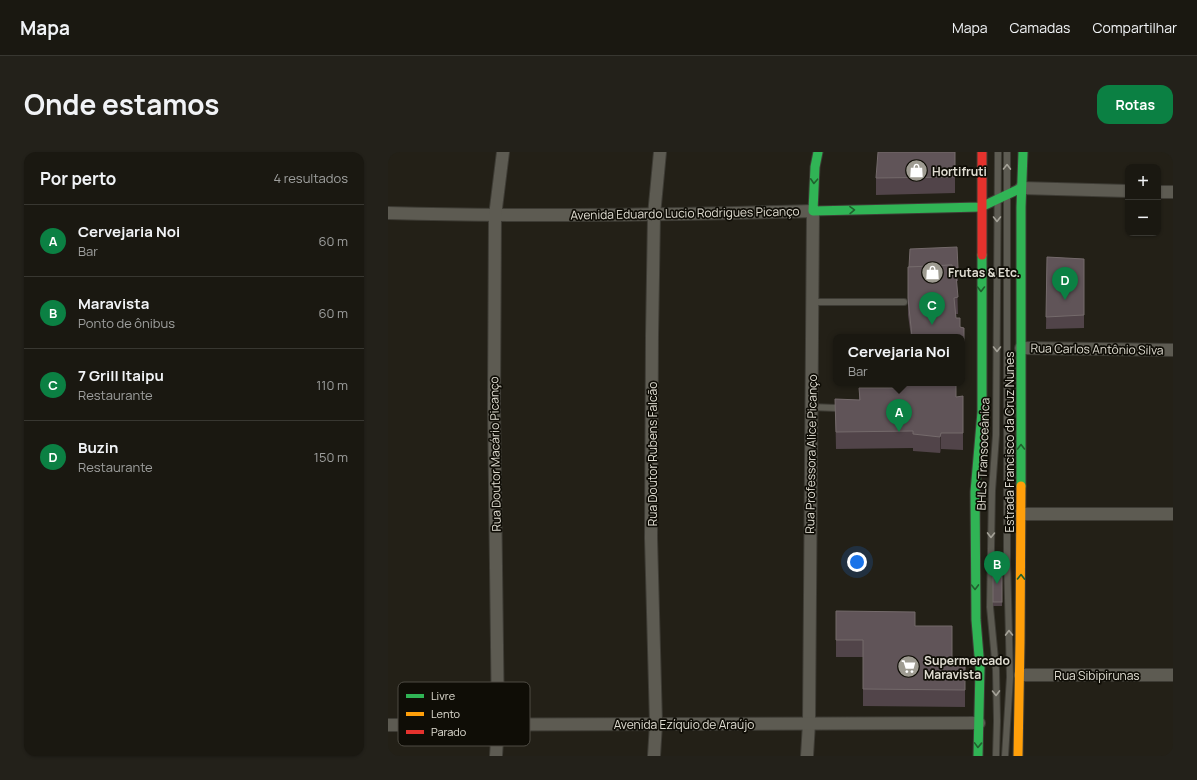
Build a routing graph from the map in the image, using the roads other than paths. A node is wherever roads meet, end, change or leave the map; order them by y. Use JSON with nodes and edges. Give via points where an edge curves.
{"nodes":[{"id":1,"x":503,"y":152,"type":"edge"},
{"id":2,"x":660,"y":152,"type":"edge"},
{"id":3,"x":818,"y":152,"type":"edge"},
{"id":4,"x":982,"y":152,"type":"edge"},
{"id":5,"x":998,"y":152,"type":"edge"},
{"id":6,"x":1008,"y":152,"type":"edge"},
{"id":7,"x":1023,"y":152,"type":"edge"},
{"id":8,"x":1021,"y":188,"type":"junction"},
{"id":9,"x":1125,"y":191,"type":"edge"},
{"id":10,"x":1161,"y":192,"type":"edge"},
{"id":11,"x":1173,"y":192,"type":"edge"},
{"id":12,"x":1007,"y":194,"type":"junction"},
{"id":13,"x":997,"y":200,"type":"junction"},
{"id":14,"x":981,"y":207,"type":"junction"},
{"id":15,"x":813,"y":211,"type":"junction"},
{"id":16,"x":388,"y":213,"type":"edge"},
{"id":17,"x":654,"y":215,"type":"junction"},
{"id":18,"x":495,"y":216,"type":"junction"},
{"id":19,"x":812,"y":302,"type":"junction"},
{"id":20,"x":904,"y":302,"type":"dead end"},
{"id":21,"x":1021,"y":348,"type":"junction"},
{"id":22,"x":1173,"y":350,"type":"edge"},
{"id":23,"x":848,"y":403,"type":"edge"},
{"id":24,"x":812,"y":407,"type":"junction"},
{"id":25,"x":1021,"y":514,"type":"junction"},
{"id":26,"x":1173,"y":514,"type":"edge"},
{"id":27,"x":1020,"y":675,"type":"junction"},
{"id":28,"x":1173,"y":675,"type":"edge"},
{"id":29,"x":497,"y":682,"type":"edge"},
{"id":30,"x":809,"y":723,"type":"junction"},
{"id":31,"x":979,"y":723,"type":"junction"},
{"id":32,"x":530,"y":724,"type":"edge"},
{"id":33,"x":656,"y":724,"type":"junction"},
{"id":34,"x":388,"y":725,"type":"edge"},
{"id":35,"x":398,"y":725,"type":"edge"},
{"id":36,"x":497,"y":746,"type":"edge"},
{"id":37,"x":496,"y":756,"type":"edge"},
{"id":38,"x":654,"y":756,"type":"edge"},
{"id":39,"x":807,"y":756,"type":"edge"},
{"id":40,"x":978,"y":756,"type":"edge"},
{"id":41,"x":996,"y":756,"type":"edge"},
{"id":42,"x":1005,"y":756,"type":"edge"},
{"id":43,"x":1018,"y":756,"type":"edge"}],
"edges":[{"from":1,"to":18,"type":"street","name":"Rua Doutor Macário Picanço"},
{"from":2,"to":17,"type":"street","name":"Rua Doutor Rubens Falcão"},
{"from":3,"to":15,"type":"main road","name":"Rua Professora Alice Picanço","one_way":true},
{"from":4,"to":14,"type":"main road"},
{"from":5,"to":13,"type":"lane","name":"BHLS Transoceânica"},
{"from":12,"to":6,"type":"lane","name":"BHLS Transoceânica","one_way":true},
{"from":7,"to":8,"type":"main road","name":"Estrada Francisco da Cruz Nunes"},
{"from":8,"to":9,"type":"street"},
{"from":8,"to":12,"type":"main road"},
{"from":8,"to":21,"type":"main road","name":"Estrada Francisco da Cruz Nunes"},
{"from":10,"to":11,"type":"street"},
{"from":12,"to":13,"type":"main road"},
{"from":42,"to":12,"type":"lane","name":"BHLS Transoceânica","one_way":true,"via":[[1010,677],[1007,559]]},
{"from":13,"to":14,"type":"main road"},
{"from":13,"to":41,"type":"lane","name":"BHLS Transoceânica","one_way":true,"via":[[996,435],[992,491],[990,607],[996,670]]},
{"from":15,"to":14,"type":"main road","name":"Avenida Eduardo Lucio Rodrigues Picanço","one_way":true},
{"from":14,"to":31,"type":"main road","one_way":true,"via":[[982,412],[975,492]]},
{"from":15,"to":17,"type":"street","name":"Avenida Eduardo Lucio Rodrigues Picanço"},
{"from":15,"to":19,"type":"street","name":"Rua Professora Alice Picanço"},
{"from":16,"to":18,"type":"street","name":"Avenida Eduardo Lucio Rodrigues Picanço"},
{"from":17,"to":18,"type":"street","name":"Avenida Eduardo Lucio Rodrigues Picanço"},
{"from":17,"to":33,"type":"street","name":"Rua Doutor Rubens Falcão","via":[[651,538]]},
{"from":18,"to":29,"type":"street","name":"Rua Doutor Macário Picanço","via":[[494,409]]},
{"from":19,"to":20,"type":"lane"},
{"from":19,"to":24,"type":"street","name":"Rua Professora Alice Picanço"},
{"from":21,"to":22,"type":"street","name":"Rua Carlos Antônio Silva"},
{"from":25,"to":21,"type":"main road","name":"Estrada Francisco da Cruz Nunes","one_way":true},
{"from":23,"to":24,"type":"lane","via":[[836,408]]},
{"from":24,"to":30,"type":"street","name":"Rua Professora Alice Picanço"},
{"from":25,"to":26,"type":"street"},
{"from":27,"to":25,"type":"main road","name":"Estrada Francisco da Cruz Nunes","one_way":true},
{"from":27,"to":28,"type":"street","name":"Rua Sibipirunas"},
{"from":27,"to":43,"type":"main road","name":"Estrada Francisco da Cruz Nunes"},
{"from":30,"to":31,"type":"street","name":"Avenida Ezíquio de Araújo"},
{"from":30,"to":33,"type":"street","name":"Avenida Ezíquio de Araújo"},
{"from":30,"to":39,"type":"street","name":"Rua Professora Alice Picanço"},
{"from":31,"to":40,"type":"main road","one_way":true},
{"from":32,"to":33,"type":"street","name":"Avenida Ezíquio de Araújo"},
{"from":33,"to":38,"type":"street","name":"Rua Doutor Rubens Falcão"},
{"from":34,"to":35,"type":"street","name":"Avenida Ezíquio de Araújo"},
{"from":36,"to":37,"type":"street","name":"Rua Doutor Macário Picanço"}]}
